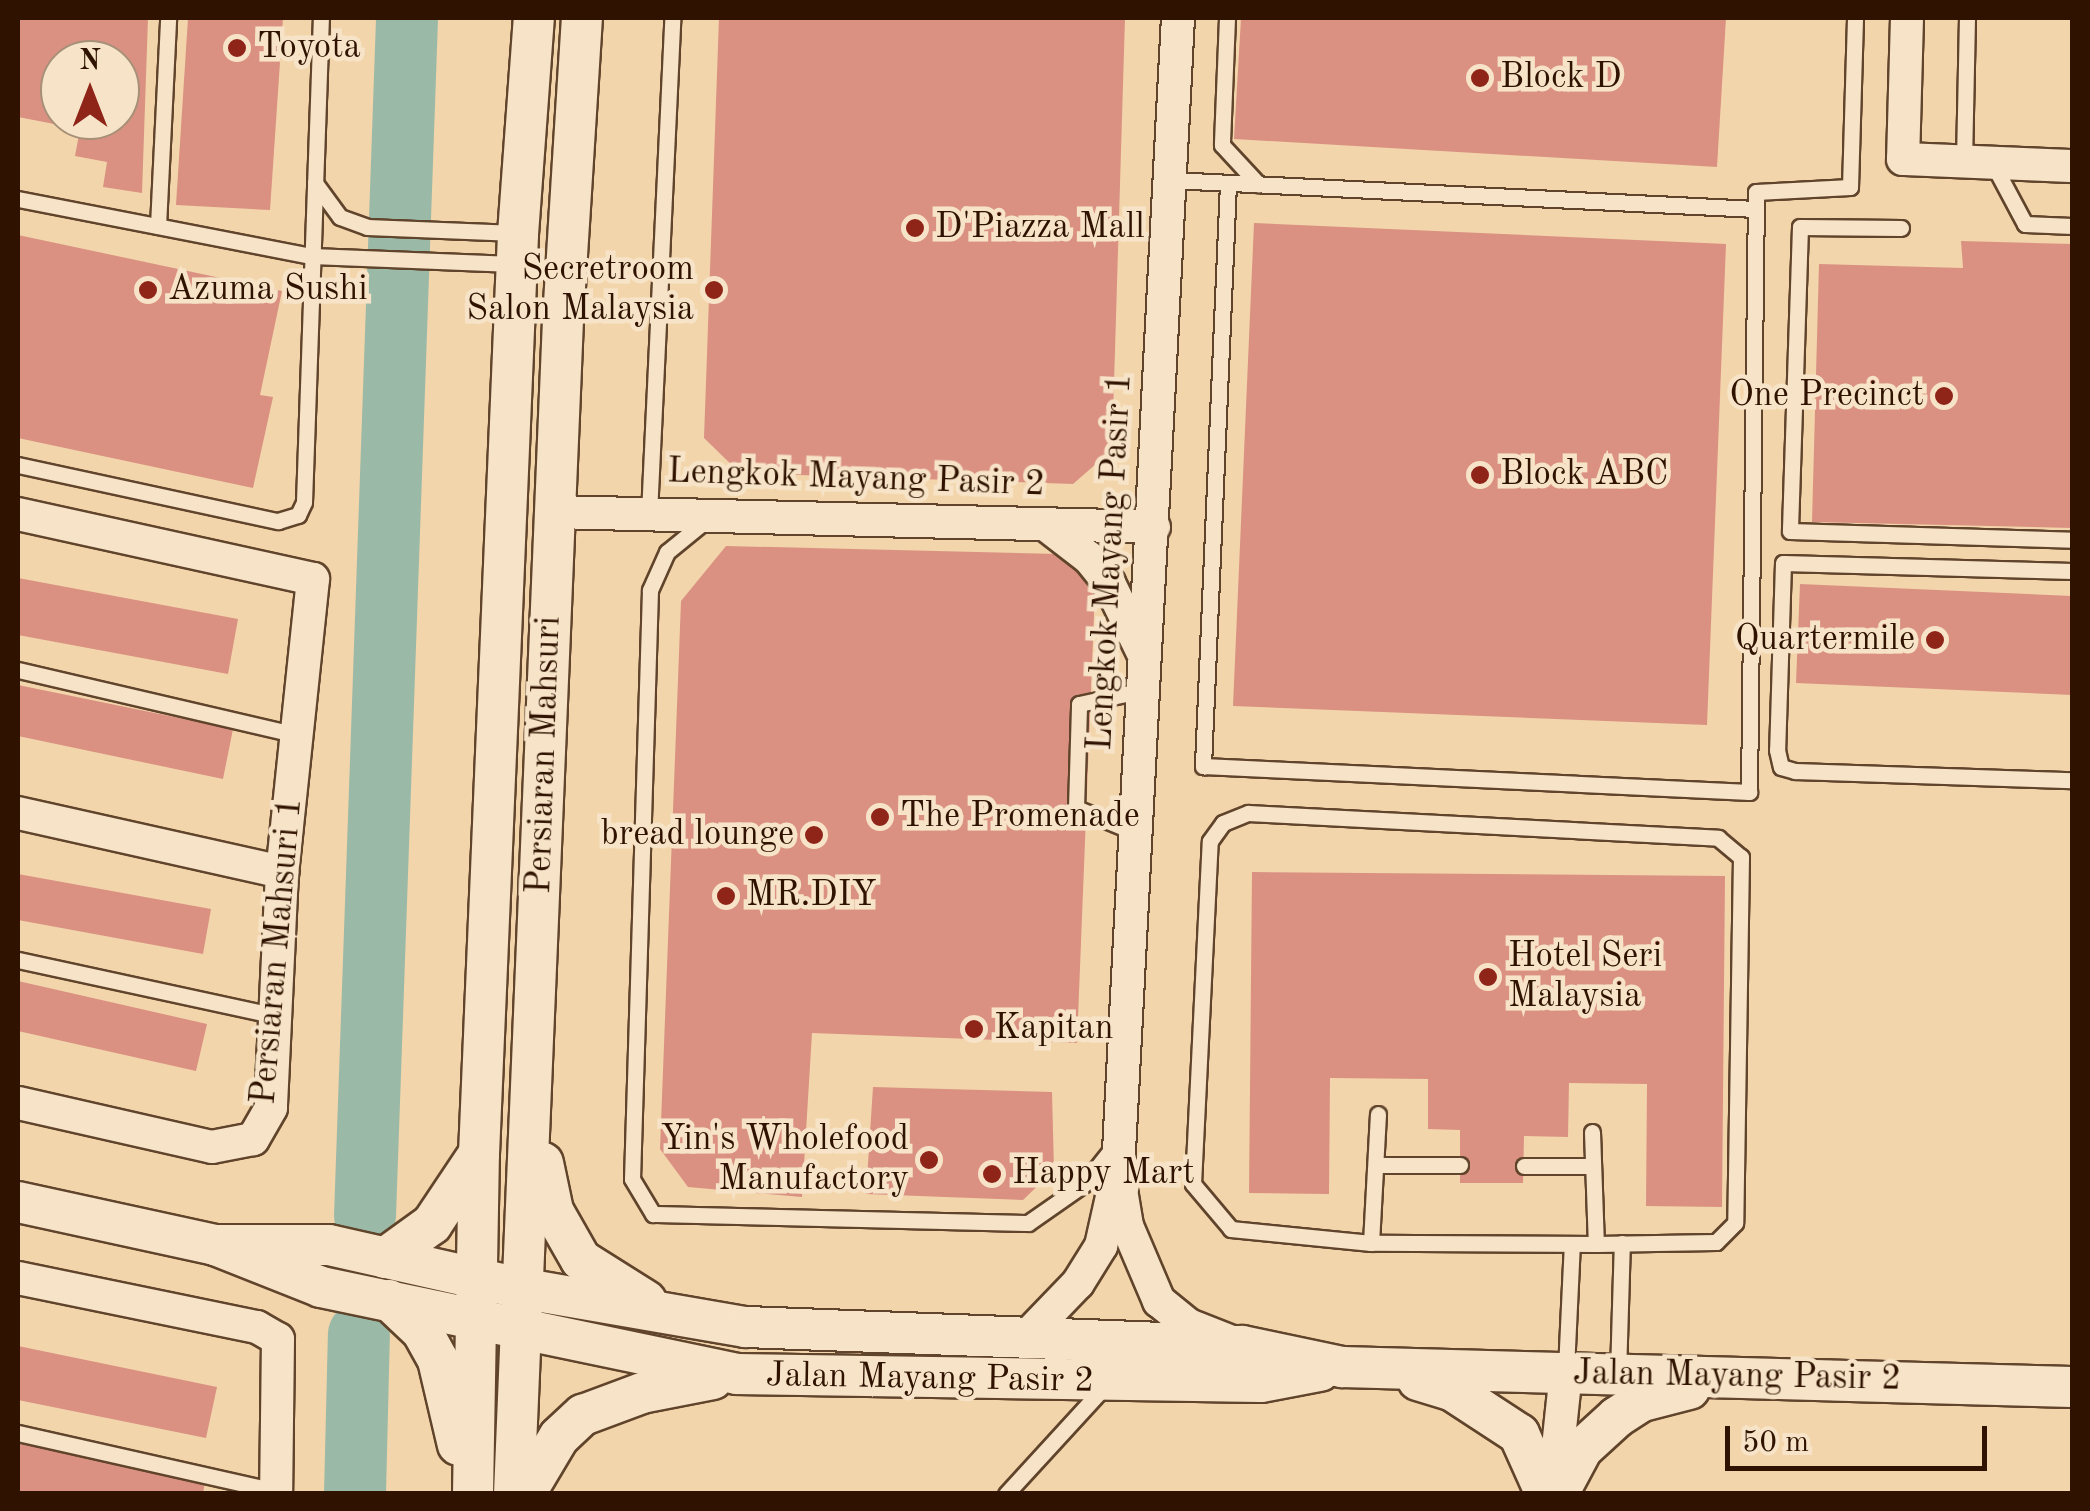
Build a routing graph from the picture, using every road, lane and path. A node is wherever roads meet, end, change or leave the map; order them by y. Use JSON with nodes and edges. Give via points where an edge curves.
{"nodes":[{"id":1,"x":168,"y":18,"type":"edge"},
{"id":2,"x":321,"y":18,"type":"edge"},
{"id":3,"x":534,"y":18,"type":"edge"},
{"id":4,"x":582,"y":18,"type":"edge"},
{"id":5,"x":672,"y":18,"type":"edge"},
{"id":6,"x":1178,"y":18,"type":"edge"},
{"id":7,"x":1227,"y":18,"type":"edge"},
{"id":8,"x":1855,"y":18,"type":"edge"},
{"id":9,"x":1906,"y":18,"type":"edge"},
{"id":10,"x":1967,"y":18,"type":"edge"},
{"id":11,"x":1978,"y":162,"type":"junction"},
{"id":12,"x":2072,"y":166,"type":"edge"},
{"id":13,"x":1171,"y":180,"type":"junction"},
{"id":14,"x":315,"y":183,"type":"junction"},
{"id":15,"x":1228,"y":183,"type":"junction"},
{"id":16,"x":1260,"y":185,"type":"junction"},
{"id":17,"x":18,"y":198,"type":"edge"},
{"id":18,"x":1756,"y":209,"type":"junction"},
{"id":19,"x":158,"y":226,"type":"junction"},
{"id":20,"x":2072,"y":226,"type":"edge"},
{"id":21,"x":1901,"y":228,"type":"dead end"},
{"id":22,"x":517,"y":244,"type":"junction"},
{"id":23,"x":312,"y":256,"type":"junction"},
{"id":24,"x":18,"y":465,"type":"edge"},
{"id":25,"x":555,"y":512,"type":"junction"},
{"id":26,"x":18,"y":514,"type":"edge"},
{"id":27,"x":649,"y":514,"type":"junction"},
{"id":28,"x":712,"y":516,"type":"junction"},
{"id":29,"x":1045,"y":524,"type":"junction"},
{"id":30,"x":1154,"y":527,"type":"junction"},
{"id":31,"x":2072,"y":540,"type":"edge"},
{"id":32,"x":2072,"y":571,"type":"edge"},
{"id":33,"x":18,"y":670,"type":"edge"},
{"id":34,"x":1146,"y":675,"type":"junction"},
{"id":35,"x":297,"y":735,"type":"junction"},
{"id":36,"x":2072,"y":780,"type":"edge"},
{"id":37,"x":18,"y":814,"type":"edge"},
{"id":38,"x":1137,"y":833,"type":"junction"},
{"id":39,"x":282,"y":872,"type":"junction"},
{"id":40,"x":18,"y":960,"type":"edge"},
{"id":41,"x":279,"y":1016,"type":"junction"},
{"id":42,"x":18,"y":1103,"type":"edge"},
{"id":43,"x":531,"y":1106,"type":"junction"},
{"id":44,"x":1378,"y":1114,"type":"dead end"},
{"id":45,"x":1592,"y":1132,"type":"dead end"},
{"id":46,"x":479,"y":1154,"type":"junction"},
{"id":47,"x":1118,"y":1155,"type":"junction"},
{"id":48,"x":1376,"y":1165,"type":"junction"},
{"id":49,"x":1460,"y":1165,"type":"dead end"},
{"id":50,"x":1524,"y":1166,"type":"dead end"},
{"id":51,"x":1593,"y":1166,"type":"junction"},
{"id":52,"x":18,"y":1202,"type":"edge"},
{"id":53,"x":1371,"y":1243,"type":"junction"},
{"id":54,"x":1622,"y":1243,"type":"junction"},
{"id":55,"x":1572,"y":1244,"type":"junction"},
{"id":56,"x":1596,"y":1244,"type":"junction"},
{"id":57,"x":216,"y":1245,"type":"junction"},
{"id":58,"x":385,"y":1258,"type":"junction"},
{"id":59,"x":18,"y":1278,"type":"edge"},
{"id":60,"x":478,"y":1278,"type":"junction"},
{"id":61,"x":389,"y":1300,"type":"junction"},
{"id":62,"x":524,"y":1308,"type":"junction"},
{"id":63,"x":478,"y":1318,"type":"junction"},
{"id":64,"x":691,"y":1321,"type":"junction"},
{"id":65,"x":1025,"y":1338,"type":"junction"},
{"id":66,"x":1242,"y":1346,"type":"junction"},
{"id":67,"x":1360,"y":1368,"type":"junction"},
{"id":68,"x":1566,"y":1373,"type":"junction"},
{"id":69,"x":736,"y":1374,"type":"junction"},
{"id":70,"x":1618,"y":1374,"type":"junction"},
{"id":71,"x":1731,"y":1377,"type":"junction"},
{"id":72,"x":1109,"y":1382,"type":"junction"},
{"id":73,"x":2072,"y":1387,"type":"edge"},
{"id":74,"x":18,"y":1433,"type":"edge"},
{"id":75,"x":276,"y":1492,"type":"edge"},
{"id":76,"x":470,"y":1494,"type":"edge"},
{"id":77,"x":514,"y":1494,"type":"edge"},
{"id":78,"x":524,"y":1494,"type":"edge"},
{"id":79,"x":1006,"y":1494,"type":"edge"},
{"id":80,"x":1552,"y":1494,"type":"edge"}],
"edges":[{"from":1,"to":19,"type":"lane"},
{"from":2,"to":14,"type":"lane"},
{"from":3,"to":22,"type":"street","name":"Persiaran Mahsuri"},
{"from":4,"to":25,"type":"street","name":"Persiaran Mahsuri"},
{"from":5,"to":27,"type":"lane"},
{"from":6,"to":13,"type":"street","name":"Lengkok Mayang Pasir 1"},
{"from":7,"to":16,"type":"lane","via":[[1222,145]]},
{"from":8,"to":18,"type":"lane","via":[[1850,186],[1762,187]]},
{"from":9,"to":11,"type":"street","via":[[1903,159]]},
{"from":10,"to":11,"type":"lane"},
{"from":11,"to":12,"type":"street"},
{"from":11,"to":20,"type":"lane","via":[[2026,224]]},
{"from":13,"to":15,"type":"lane"},
{"from":13,"to":30,"type":"street","name":"Lengkok Mayang Pasir 1"},
{"from":14,"to":22,"type":"lane","via":[[340,217],[367,227],[439,230]]},
{"from":14,"to":23,"type":"lane"},
{"from":15,"to":16,"type":"lane"},
{"from":15,"to":18,"type":"lane","via":[[1203,766],[1749,792]]},
{"from":16,"to":18,"type":"lane"},
{"from":17,"to":19,"type":"lane"},
{"from":19,"to":23,"type":"lane"},
{"from":21,"to":31,"type":"lane","via":[[1800,227],[1790,532]]},
{"from":22,"to":23,"type":"lane","via":[[432,260]]},
{"from":22,"to":46,"type":"street","name":"Persiaran Mahsuri"},
{"from":23,"to":24,"type":"lane","via":[[304,502],[298,514],[278,522]]},
{"from":25,"to":27,"type":"street","name":"Lengkok Mayang Pasir 2"},
{"from":25,"to":43,"type":"street","name":"Persiaran Mahsuri"},
{"from":26,"to":35,"type":"street","name":"Persiaran Mahsuri 1","via":[[314,579]]},
{"from":27,"to":28,"type":"street","name":"Lengkok Mayang Pasir 2"},
{"from":28,"to":29,"type":"street","name":"Lengkok Mayang Pasir 2"},
{"from":28,"to":47,"type":"lane","via":[[667,552],[650,590],[632,1178],[653,1214],[1028,1224]]},
{"from":29,"to":30,"type":"street","name":"Lengkok Mayang Pasir 2"},
{"from":29,"to":34,"type":"street","via":[[1090,558],[1109,583]]},
{"from":30,"to":34,"type":"street","name":"Lengkok Mayang Pasir 1"},
{"from":32,"to":36,"type":"lane","via":[[1783,564],[1782,767]]},
{"from":33,"to":35,"type":"lane"},
{"from":34,"to":38,"type":"street","name":"Lengkok Mayang Pasir 1"},
{"from":34,"to":38,"type":"lane","via":[[1079,704],[1076,808]]},
{"from":35,"to":39,"type":"street","name":"Persiaran Mahsuri 1"},
{"from":37,"to":39,"type":"street"},
{"from":38,"to":47,"type":"street","name":"Lengkok Mayang Pasir 1"},
{"from":39,"to":41,"type":"street","name":"Persiaran Mahsuri 1"},
{"from":40,"to":41,"type":"lane"},
{"from":41,"to":42,"type":"street","name":"Persiaran Mahsuri 1","via":[[271,1108],[253,1139],[212,1147]]},
{"from":43,"to":62,"type":"street","name":"Persiaran Mahsuri"},
{"from":43,"to":64,"type":"street","via":[[554,1211],[575,1252],[616,1288]]},
{"from":44,"to":48,"type":"lane"},
{"from":45,"to":51,"type":"lane"},
{"from":46,"to":58,"type":"street","via":[[432,1224]]},
{"from":46,"to":60,"type":"street","name":"Persiaran Mahsuri"},
{"from":47,"to":65,"type":"street","name":"Lengkok Mayang Pasir 1","via":[[1100,1246],[1078,1283]]},
{"from":47,"to":66,"type":"street","name":"Lengkok Mayang Pasir 1","via":[[1128,1226],[1159,1301],[1189,1325]]},
{"from":48,"to":49,"type":"lane"},
{"from":48,"to":53,"type":"lane"},
{"from":50,"to":51,"type":"lane"},
{"from":51,"to":56,"type":"lane"},
{"from":52,"to":57,"type":"street"},
{"from":53,"to":54,"type":"lane","via":[[1231,1229],[1194,1184],[1210,841],[1222,823],[1248,813],[1718,838],[1741,857],[1735,1223],[1716,1242]]},
{"from":53,"to":55,"type":"lane"},
{"from":54,"to":56,"type":"lane"},
{"from":54,"to":70,"type":"lane"},
{"from":55,"to":56,"type":"lane"},
{"from":55,"to":68,"type":"lane"},
{"from":57,"to":58,"type":"street","via":[[329,1245]]},
{"from":57,"to":61,"type":"street","via":[[301,1281]]},
{"from":58,"to":60,"type":"street"},
{"from":59,"to":75,"type":"street","via":[[258,1327],[278,1339]]},
{"from":60,"to":62,"type":"street"},
{"from":60,"to":63,"type":"street","name":"Persiaran Mahsuri"},
{"from":61,"to":63,"type":"street"},
{"from":61,"to":76,"type":"street","via":[[422,1331],[438,1360]]},
{"from":62,"to":63,"type":"street"},
{"from":62,"to":64,"type":"street","name":"Jalan Mayang Pasir 2"},
{"from":62,"to":69,"type":"street","name":"Jalan Mayang Pasir 2"},
{"from":62,"to":77,"type":"street","name":"Persiaran Mahsuri"},
{"from":63,"to":76,"type":"street","name":"Persiaran Mahsuri"},
{"from":64,"to":65,"type":"street","name":"Jalan Mayang Pasir 2"},
{"from":65,"to":66,"type":"street","name":"Jalan Mayang Pasir 2"},
{"from":66,"to":67,"type":"street","name":"Jalan Mayang Pasir 2"},
{"from":67,"to":68,"type":"street","name":"Jalan Mayang Pasir 2"},
{"from":67,"to":72,"type":"street","name":"Jalan Mayang Pasir 2","via":[[1260,1382]]},
{"from":67,"to":80,"type":"street","via":[[1453,1390],[1519,1434]]},
{"from":68,"to":70,"type":"street","name":"Jalan Mayang Pasir 2"},
{"from":68,"to":80,"type":"street"},
{"from":69,"to":72,"type":"street","name":"Jalan Mayang Pasir 2"},
{"from":69,"to":78,"type":"street","via":[[642,1393],[583,1415],[559,1437]]},
{"from":70,"to":71,"type":"street","name":"Jalan Mayang Pasir 2"},
{"from":71,"to":73,"type":"street","name":"Jalan Mayang Pasir 2"},
{"from":71,"to":80,"type":"street","via":[[1642,1401],[1582,1450]]},
{"from":72,"to":79,"type":"lane"},
{"from":74,"to":75,"type":"lane"}]}
